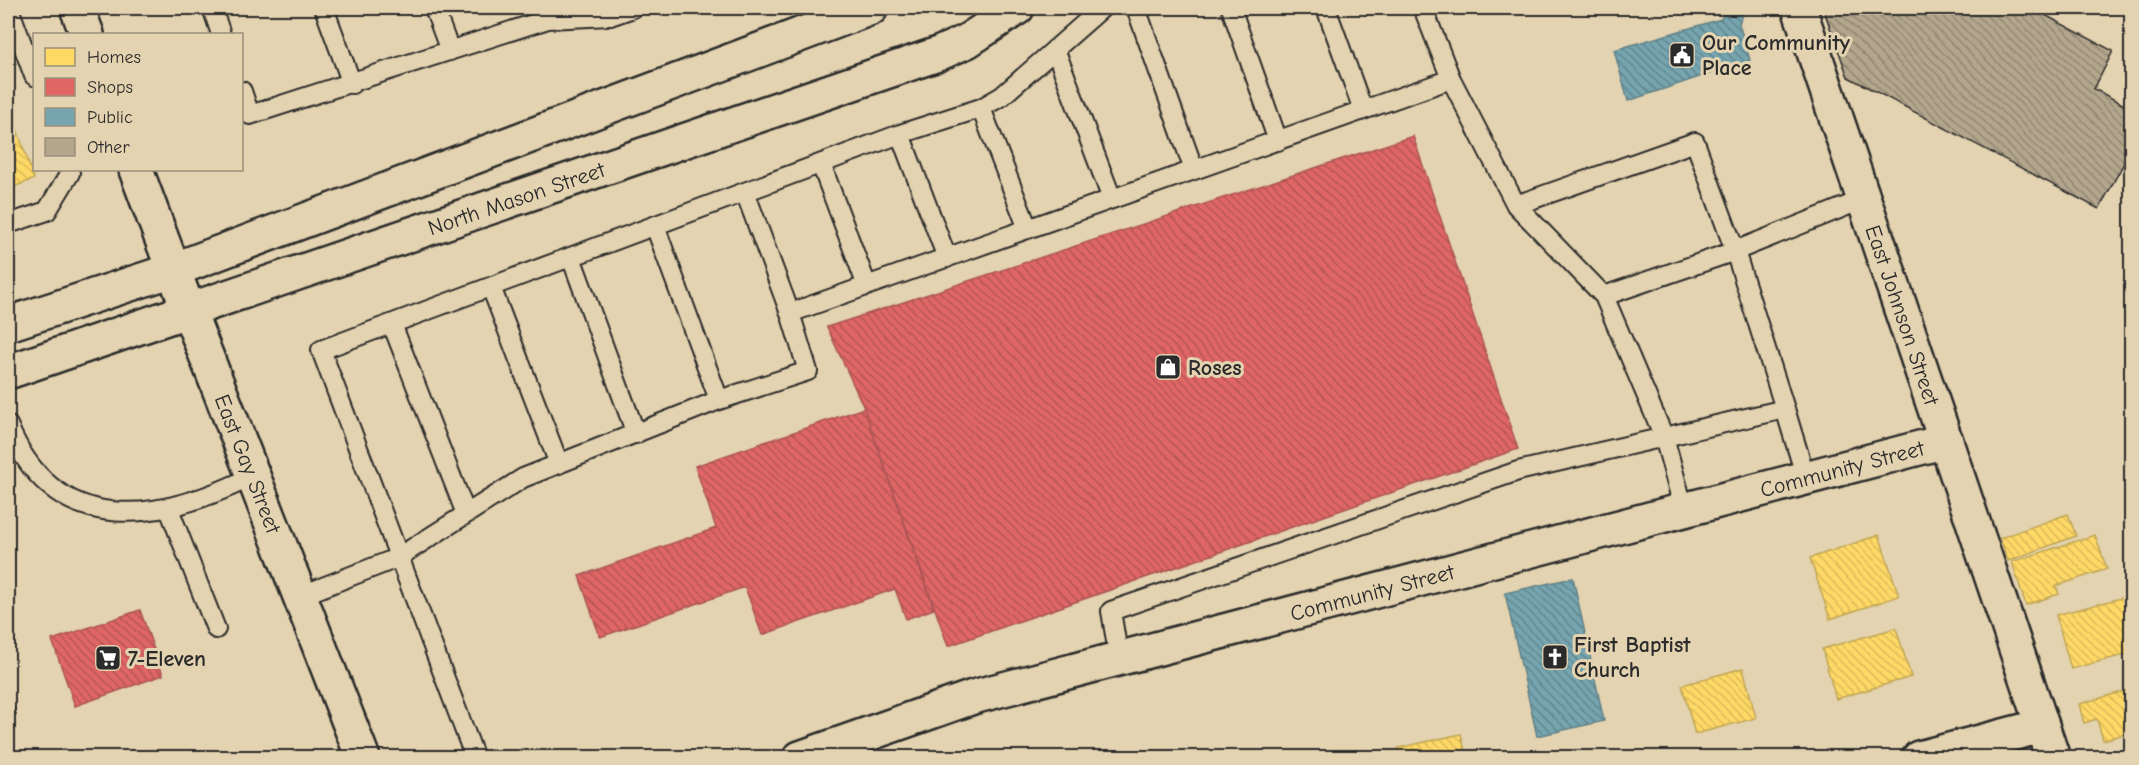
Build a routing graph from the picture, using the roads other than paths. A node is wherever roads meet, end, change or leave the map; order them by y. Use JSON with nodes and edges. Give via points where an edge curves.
{"nodes":[{"id":1,"x":9,"y":8,"type":"edge"},
{"id":2,"x":77,"y":8,"type":"edge"},
{"id":3,"x":212,"y":8,"type":"edge"},
{"id":4,"x":324,"y":8,"type":"edge"},
{"id":5,"x":434,"y":8,"type":"edge"},
{"id":6,"x":633,"y":8,"type":"edge"},
{"id":7,"x":871,"y":8,"type":"edge"},
{"id":8,"x":1017,"y":8,"type":"edge"},
{"id":9,"x":1102,"y":8,"type":"edge"},
{"id":10,"x":1136,"y":8,"type":"edge"},
{"id":11,"x":1231,"y":8,"type":"edge"},
{"id":12,"x":1326,"y":8,"type":"edge"},
{"id":13,"x":1423,"y":8,"type":"edge"},
{"id":14,"x":1799,"y":8,"type":"edge"},
{"id":15,"x":546,"y":13,"type":"edge"},
{"id":16,"x":87,"y":33,"type":"edge"},
{"id":17,"x":221,"y":33,"type":"edge"},
{"id":18,"x":1055,"y":49,"type":"junction"},
{"id":19,"x":450,"y":51,"type":"junction"},
{"id":20,"x":33,"y":73,"type":"edge"},
{"id":21,"x":1451,"y":79,"type":"junction"},
{"id":22,"x":352,"y":84,"type":"junction"},
{"id":23,"x":243,"y":94,"type":"edge"},
{"id":24,"x":981,"y":108,"type":"junction"},
{"id":25,"x":1364,"y":110,"type":"junction"},
{"id":26,"x":900,"y":134,"type":"junction"},
{"id":27,"x":1278,"y":141,"type":"junction"},
{"id":28,"x":821,"y":164,"type":"junction"},
{"id":29,"x":1194,"y":170,"type":"junction"},
{"id":30,"x":69,"y":171,"type":"edge"},
{"id":31,"x":136,"y":171,"type":"edge"},
{"id":32,"x":745,"y":192,"type":"junction"},
{"id":33,"x":1112,"y":199,"type":"junction"},
{"id":34,"x":1864,"y":199,"type":"junction"},
{"id":35,"x":1516,"y":204,"type":"junction"},
{"id":36,"x":8,"y":224,"type":"edge"},
{"id":37,"x":655,"y":226,"type":"junction"},
{"id":38,"x":1028,"y":229,"type":"junction"},
{"id":39,"x":1735,"y":251,"type":"junction"},
{"id":40,"x":571,"y":257,"type":"junction"},
{"id":41,"x":947,"y":258,"type":"junction"},
{"id":42,"x":173,"y":270,"type":"junction"},
{"id":43,"x":867,"y":286,"type":"junction"},
{"id":44,"x":491,"y":287,"type":"junction"},
{"id":45,"x":1604,"y":296,"type":"junction"},
{"id":46,"x":188,"y":309,"type":"junction"},
{"id":47,"x":790,"y":313,"type":"junction"},
{"id":48,"x":8,"y":324,"type":"edge"},
{"id":49,"x":392,"y":324,"type":"junction"},
{"id":50,"x":8,"y":372,"type":"edge"},
{"id":51,"x":719,"y":400,"type":"junction"},
{"id":52,"x":1785,"y":409,"type":"junction"},
{"id":53,"x":8,"y":425,"type":"edge"},
{"id":54,"x":636,"y":434,"type":"junction"},
{"id":55,"x":1664,"y":436,"type":"junction"},
{"id":56,"x":1946,"y":441,"type":"junction"},
{"id":57,"x":559,"y":464,"type":"junction"},
{"id":58,"x":254,"y":476,"type":"junction"},
{"id":59,"x":1806,"y":478,"type":"junction"},
{"id":60,"x":169,"y":509,"type":"junction"},
{"id":61,"x":1684,"y":510,"type":"junction"},
{"id":62,"x":466,"y":514,"type":"junction"},
{"id":63,"x":398,"y":558,"type":"junction"},
{"id":64,"x":300,"y":596,"type":"junction"},
{"id":65,"x":216,"y":629,"type":"dead end"},
{"id":66,"x":1119,"y":659,"type":"junction"},
{"id":67,"x":2042,"y":726,"type":"junction"},
{"id":68,"x":363,"y":758,"type":"edge"},
{"id":69,"x":475,"y":758,"type":"edge"},
{"id":70,"x":801,"y":758,"type":"edge"},
{"id":71,"x":1919,"y":758,"type":"edge"},
{"id":72,"x":2053,"y":758,"type":"edge"}],
"edges":[{"from":1,"to":20,"type":"lane"},
{"from":2,"to":16,"type":"street"},
{"from":3,"to":17,"type":"lane"},
{"from":4,"to":22,"type":"lane"},
{"from":5,"to":19,"type":"lane"},
{"from":6,"to":15,"type":"lane","via":[[610,16]]},
{"from":7,"to":42,"type":"street"},
{"from":8,"to":46,"type":"street","name":"North Mason Street","via":[[967,41],[938,54]]},
{"from":9,"to":18,"type":"lane"},
{"from":10,"to":29,"type":"lane"},
{"from":11,"to":27,"type":"lane"},
{"from":12,"to":25,"type":"lane"},
{"from":13,"to":21,"type":"lane"},
{"from":14,"to":34,"type":"street","name":"East Johnson Street"},
{"from":15,"to":19,"type":"lane"},
{"from":18,"to":24,"type":"lane","via":[[1002,96]]},
{"from":18,"to":33,"type":"lane"},
{"from":19,"to":22,"type":"lane"},
{"from":21,"to":25,"type":"lane"},
{"from":21,"to":35,"type":"lane"},
{"from":22,"to":23,"type":"lane","via":[[250,115]]},
{"from":24,"to":26,"type":"lane"},
{"from":24,"to":38,"type":"lane"},
{"from":25,"to":27,"type":"lane"},
{"from":26,"to":28,"type":"lane"},
{"from":26,"to":41,"type":"lane"},
{"from":27,"to":29,"type":"lane"},
{"from":28,"to":32,"type":"lane"},
{"from":28,"to":43,"type":"lane"},
{"from":29,"to":33,"type":"lane"},
{"from":30,"to":36,"type":"lane","via":[[47,210]]},
{"from":31,"to":42,"type":"street","name":"East Gay Street"},
{"from":32,"to":37,"type":"lane"},
{"from":32,"to":47,"type":"lane"},
{"from":33,"to":38,"type":"lane"},
{"from":34,"to":39,"type":"lane"},
{"from":34,"to":56,"type":"street","name":"East Johnson Street"},
{"from":35,"to":39,"type":"lane","via":[[1695,142]]},
{"from":35,"to":45,"type":"lane"},
{"from":37,"to":40,"type":"lane"},
{"from":37,"to":51,"type":"lane"},
{"from":38,"to":41,"type":"lane"},
{"from":39,"to":45,"type":"lane"},
{"from":39,"to":52,"type":"lane"},
{"from":40,"to":44,"type":"lane"},
{"from":40,"to":54,"type":"lane"},
{"from":41,"to":43,"type":"lane"},
{"from":42,"to":46,"type":"street","name":"East Gay Street"},
{"from":42,"to":48,"type":"street"},
{"from":43,"to":47,"type":"lane"},
{"from":44,"to":49,"type":"lane"},
{"from":44,"to":57,"type":"lane"},
{"from":45,"to":55,"type":"lane"},
{"from":46,"to":50,"type":"street","name":"North Mason Street"},
{"from":46,"to":58,"type":"street","name":"East Gay Street"},
{"from":47,"to":51,"type":"lane","via":[[808,371]]},
{"from":49,"to":62,"type":"lane"},
{"from":49,"to":63,"type":"lane","via":[[321,350]]},
{"from":51,"to":54,"type":"lane"},
{"from":52,"to":55,"type":"lane"},
{"from":52,"to":59,"type":"lane"},
{"from":53,"to":60,"type":"lane","via":[[32,470],[80,506],[121,513]]},
{"from":54,"to":57,"type":"lane"},
{"from":55,"to":61,"type":"lane"},
{"from":55,"to":66,"type":"lane","via":[[1518,471],[1111,611]]},
{"from":56,"to":59,"type":"street","name":"Community Street"},
{"from":56,"to":67,"type":"street","name":"East Johnson Street"},
{"from":57,"to":62,"type":"lane","via":[[523,478]]},
{"from":58,"to":60,"type":"lane"},
{"from":58,"to":64,"type":"street","name":"East Gay Street"},
{"from":59,"to":61,"type":"street","name":"Community Street"},
{"from":60,"to":65,"type":"lane"},
{"from":61,"to":66,"type":"street","name":"Community Street"},
{"from":62,"to":63,"type":"lane"},
{"from":63,"to":64,"type":"lane"},
{"from":63,"to":69,"type":"lane"},
{"from":64,"to":68,"type":"street","name":"East Gay Street"},
{"from":66,"to":70,"type":"street","name":"Community Street","via":[[973,698]]},
{"from":67,"to":71,"type":"street"},
{"from":67,"to":72,"type":"street","name":"East Johnson Street"}]}
